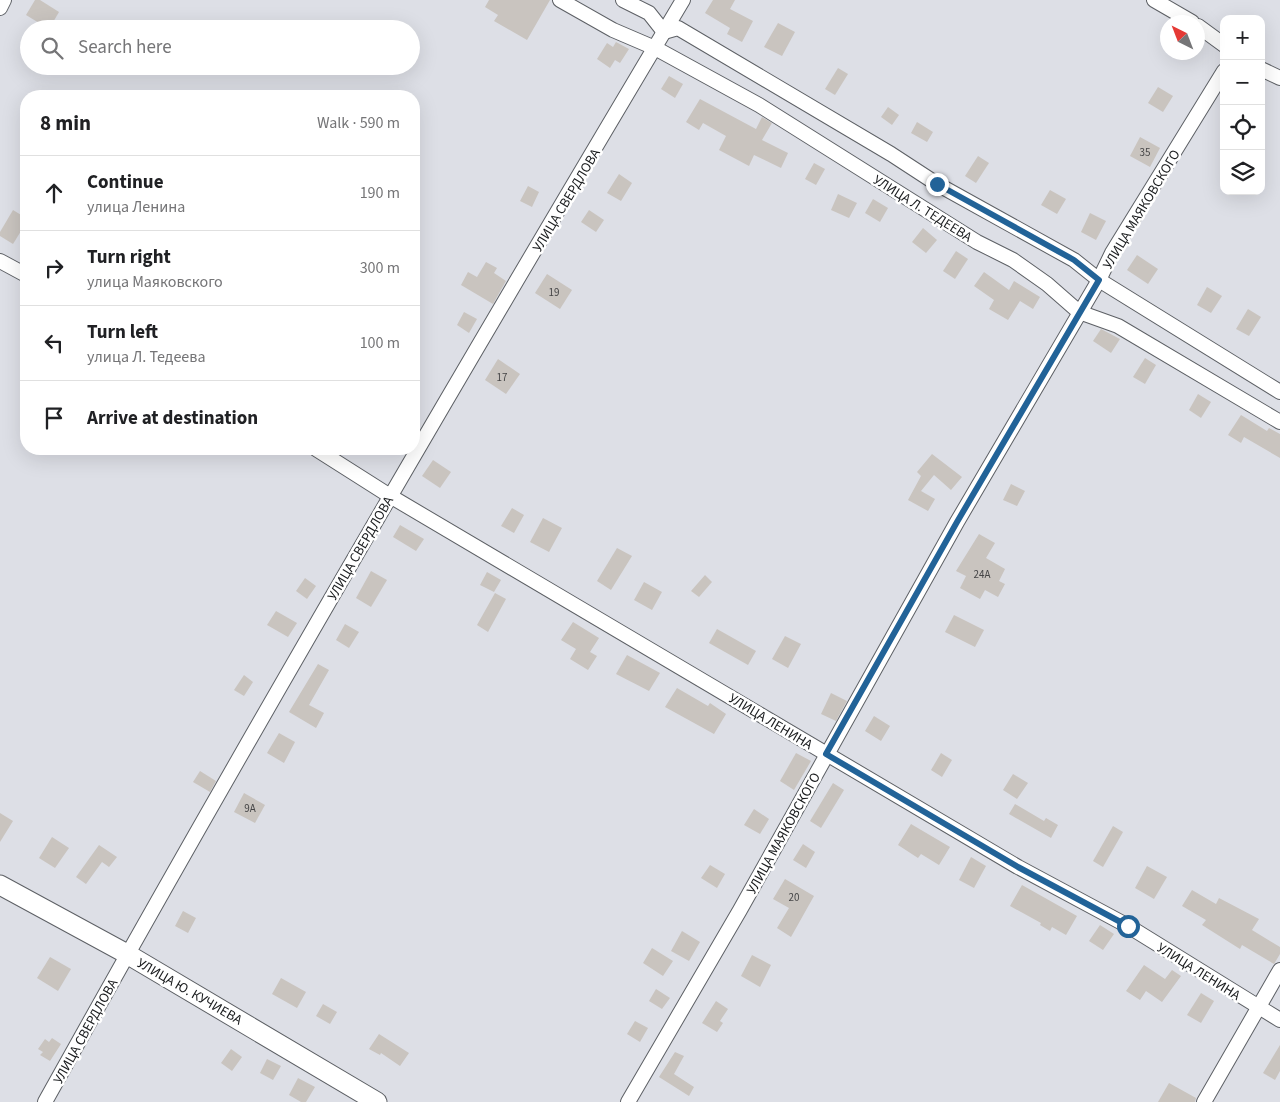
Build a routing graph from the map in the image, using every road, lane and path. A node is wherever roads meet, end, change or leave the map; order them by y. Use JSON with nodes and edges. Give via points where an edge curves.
{"nodes":[{"id":1,"x":4,"y":0,"type":"edge"},
{"id":2,"x":560,"y":0,"type":"edge"},
{"id":3,"x":623,"y":0,"type":"edge"},
{"id":4,"x":683,"y":0,"type":"edge"},
{"id":5,"x":1154,"y":0,"type":"edge"},
{"id":6,"x":0,"y":8,"type":"edge"},
{"id":7,"x":1180,"y":15,"type":"edge"},
{"id":8,"x":1205,"y":31,"type":"edge"},
{"id":9,"x":664,"y":32,"type":"junction"},
{"id":10,"x":1220,"y":42,"type":"edge"},
{"id":11,"x":655,"y":48,"type":"junction"},
{"id":12,"x":1265,"y":70,"type":"edge"},
{"id":13,"x":1220,"y":78,"type":"edge"},
{"id":14,"x":1280,"y":78,"type":"edge"},
{"id":15,"x":0,"y":262,"type":"edge"},
{"id":16,"x":20,"y":272,"type":"edge"},
{"id":17,"x":1099,"y":280,"type":"junction"},
{"id":18,"x":1079,"y":312,"type":"junction"},
{"id":19,"x":1280,"y":392,"type":"edge"},
{"id":20,"x":1280,"y":422,"type":"edge"},
{"id":21,"x":420,"y":445,"type":"edge"},
{"id":22,"x":325,"y":455,"type":"edge"},
{"id":23,"x":414,"y":455,"type":"edge"},
{"id":24,"x":390,"y":496,"type":"junction"},
{"id":25,"x":826,"y":754,"type":"junction"},
{"id":26,"x":0,"y":885,"type":"edge"},
{"id":27,"x":127,"y":954,"type":"junction"},
{"id":28,"x":1280,"y":970,"type":"edge"},
{"id":29,"x":1258,"y":1008,"type":"junction"},
{"id":30,"x":1280,"y":1020,"type":"edge"},
{"id":31,"x":45,"y":1102,"type":"edge"},
{"id":32,"x":377,"y":1102,"type":"edge"},
{"id":33,"x":628,"y":1102,"type":"edge"},
{"id":34,"x":1204,"y":1102,"type":"edge"}],
"edges":[{"from":1,"to":6,"type":"street"},
{"from":2,"to":11,"type":"street","name":"УЛИЦА Л. ТЕДЕЕВА","via":[[613,30]]},
{"from":3,"to":9,"type":"street","via":[[649,13]]},
{"from":4,"to":9,"type":"street","name":"УЛИЦА СВЕРДЛОВА"},
{"from":5,"to":7,"type":"street"},
{"from":8,"to":10,"type":"street"},
{"from":9,"to":11,"type":"street","name":"УЛИЦА СВЕРДЛОВА"},
{"from":9,"to":17,"type":"street","name":"УЛИЦА Л. ТЕДЕЕВА","via":[[678,28],[937,184],[1074,260]]},
{"from":11,"to":18,"type":"street","name":"УЛИЦА Л. ТЕДЕЕВА","via":[[759,105],[978,242],[1013,260]]},
{"from":11,"to":21,"type":"street","name":"УЛИЦА СВЕРДЛОВА"},
{"from":12,"to":14,"type":"street"},
{"from":13,"to":17,"type":"street","name":"УЛИЦА МАЯКОВСКОГО","via":[[1112,253]]},
{"from":15,"to":16,"type":"street"},
{"from":17,"to":18,"type":"street","name":"УЛИЦА МАЯКОВСКОГО"},
{"from":17,"to":19,"type":"street","name":"УЛИЦА Л. ТЕДЕЕВА"},
{"from":18,"to":20,"type":"street","name":"УЛИЦА Л. ТЕДЕЕВА","via":[[1118,326]]},
{"from":18,"to":25,"type":"street","name":"УЛИЦА МАЯКОВСКОГО"},
{"from":22,"to":24,"type":"street","name":"УЛИЦА ЛЕНИНА"},
{"from":23,"to":24,"type":"street","name":"УЛИЦА СВЕРДЛОВА"},
{"from":24,"to":25,"type":"street","name":"УЛИЦА ЛЕНИНА"},
{"from":24,"to":27,"type":"street","name":"УЛИЦА СВЕРДЛОВА"},
{"from":25,"to":29,"type":"street","name":"УЛИЦА ЛЕНИНА","via":[[1018,867],[1128,926]]},
{"from":25,"to":33,"type":"street","name":"УЛИЦА МАЯКОВСКОГО"},
{"from":26,"to":27,"type":"street","name":"УЛИЦА Ю. КУЧИЕВА"},
{"from":27,"to":31,"type":"street","name":"УЛИЦА СВЕРДЛОВА"},
{"from":27,"to":32,"type":"street","name":"УЛИЦА Ю. КУЧИЕВА"},
{"from":28,"to":29,"type":"street"},
{"from":29,"to":30,"type":"street","name":"УЛИЦА ЛЕНИНА"},
{"from":29,"to":34,"type":"street"}]}
